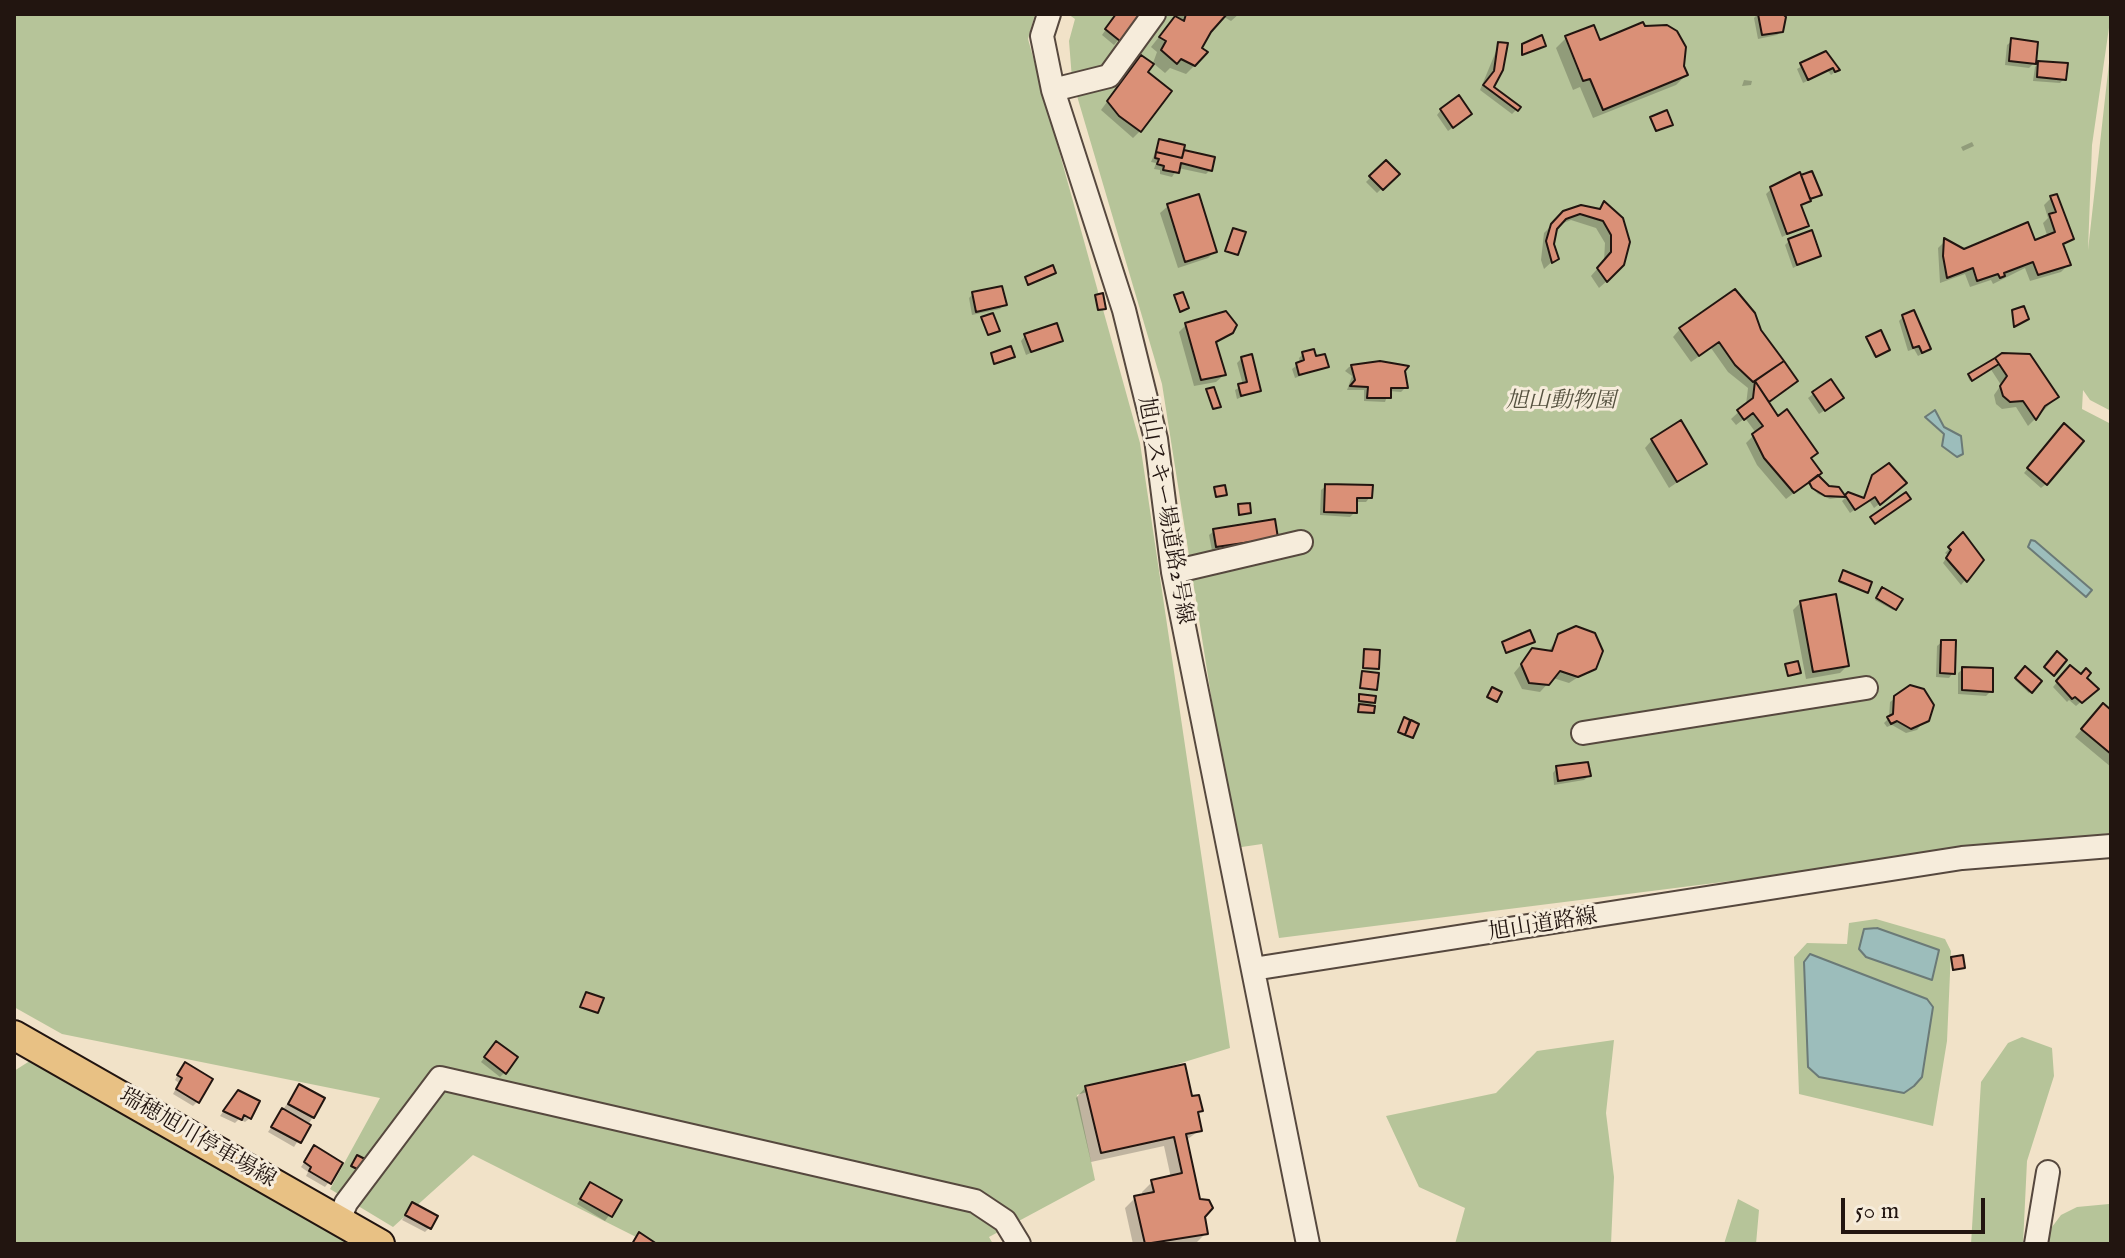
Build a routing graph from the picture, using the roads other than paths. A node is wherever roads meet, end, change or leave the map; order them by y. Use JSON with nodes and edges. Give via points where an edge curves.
{"nodes":[{"id":1,"x":1049,"y":14,"type":"edge"},
{"id":2,"x":1154,"y":14,"type":"edge"},
{"id":3,"x":1053,"y":90,"type":"junction"},
{"id":4,"x":1301,"y":542,"type":"dead end"},
{"id":5,"x":1173,"y":572,"type":"junction"},
{"id":6,"x":1866,"y":688,"type":"dead end"},
{"id":7,"x":1583,"y":733,"type":"dead end"},
{"id":8,"x":2111,"y":846,"type":"edge"},
{"id":9,"x":1253,"y":969,"type":"junction"},
{"id":10,"x":14,"y":1035,"type":"edge"},
{"id":11,"x":2048,"y":1172,"type":"dead end"},
{"id":12,"x":339,"y":1220,"type":"junction"},
{"id":13,"x":380,"y":1244,"type":"edge"},
{"id":14,"x":1019,"y":1244,"type":"edge"},
{"id":15,"x":1308,"y":1244,"type":"edge"},
{"id":16,"x":2036,"y":1244,"type":"edge"}],
"edges":[{"from":1,"to":3,"type":"street","name":"旭山スキー場道路2号線","via":[[1042,36]]},
{"from":2,"to":3,"type":"street","via":[[1109,76]]},
{"from":3,"to":5,"type":"street","name":"旭山スキー場道路2号線","via":[[1146,396]]},
{"from":4,"to":5,"type":"street"},
{"from":5,"to":9,"type":"street","name":"旭山スキー場道路2号線"},
{"from":6,"to":7,"type":"street"},
{"from":8,"to":9,"type":"street","name":"旭山道路線","via":[[1962,858]]},
{"from":9,"to":15,"type":"street"},
{"from":10,"to":12,"type":"main road","name":"瑞穂旭川停車場線"},
{"from":11,"to":16,"type":"street"},
{"from":12,"to":13,"type":"main road","name":"瑞穂旭川停車場線"},
{"from":12,"to":14,"type":"street","via":[[346,1203],[440,1078],[975,1201],[1005,1221]]}]}
